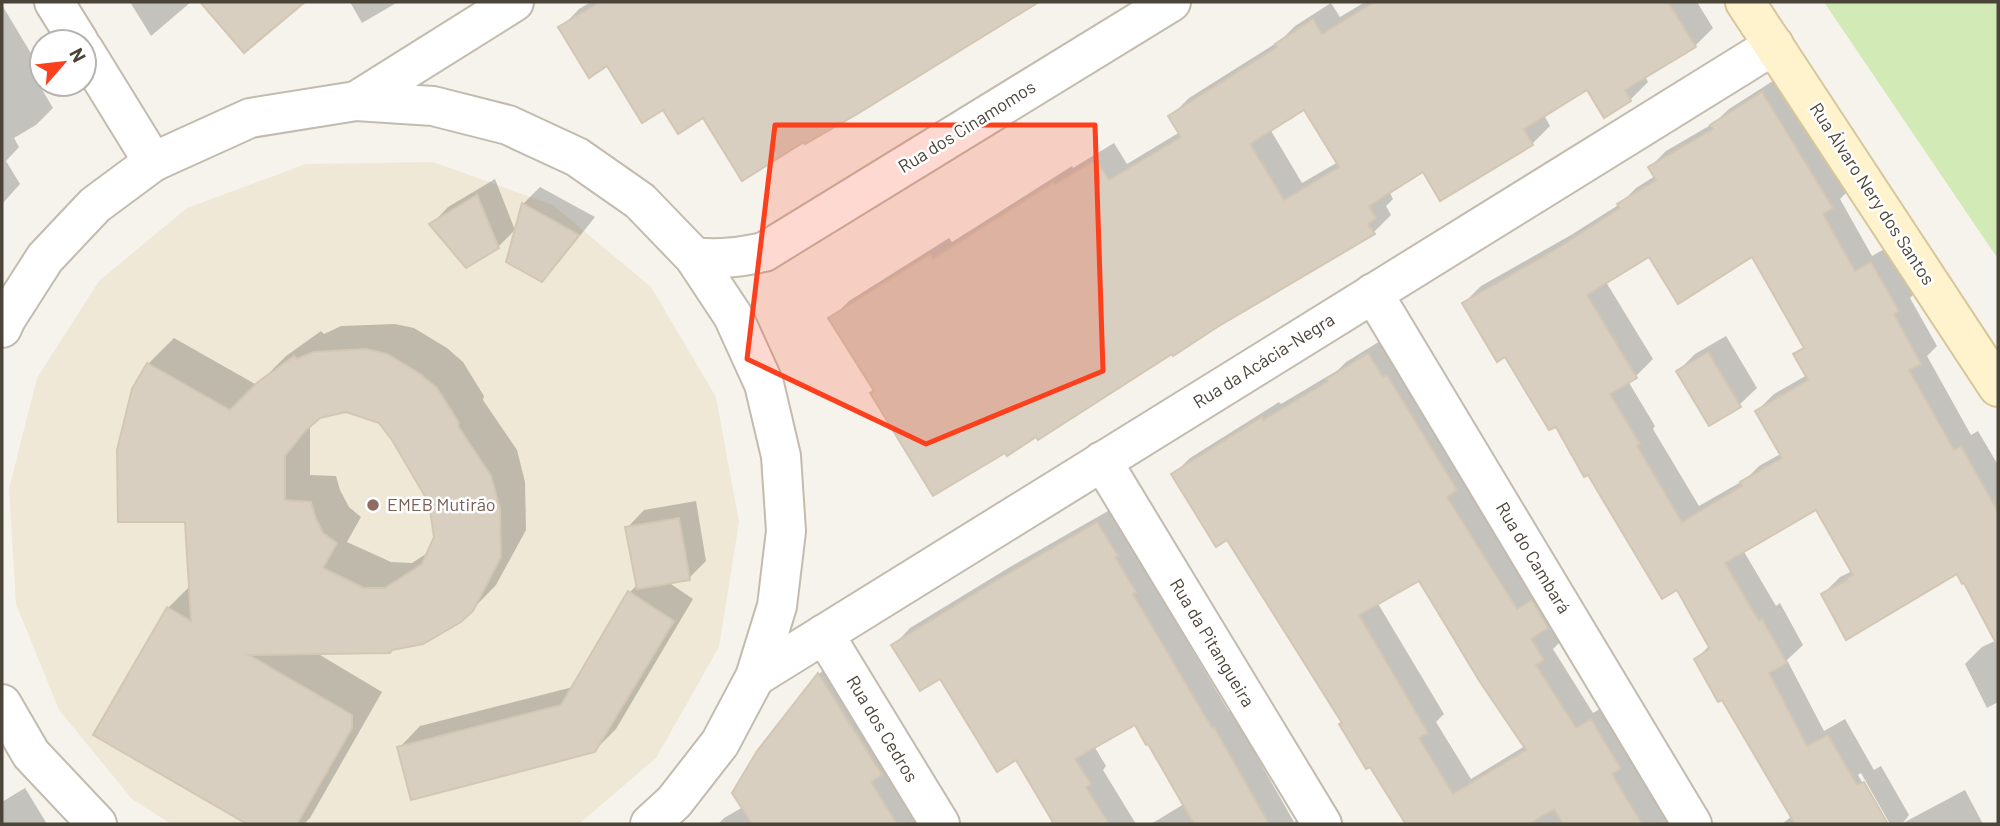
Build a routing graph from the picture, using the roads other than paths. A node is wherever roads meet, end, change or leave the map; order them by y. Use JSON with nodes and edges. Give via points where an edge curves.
{"nodes":[{"id":1,"x":54,"y":2,"type":"edge"},
{"id":2,"x":1171,"y":2,"type":"edge"},
{"id":3,"x":1745,"y":2,"type":"edge"},
{"id":4,"x":489,"y":8,"type":"edge"},
{"id":5,"x":70,"y":28,"type":"edge"},
{"id":6,"x":1774,"y":45,"type":"junction"},
{"id":7,"x":98,"y":73,"type":"edge"},
{"id":8,"x":356,"y":101,"type":"junction"},
{"id":9,"x":153,"y":162,"type":"junction"},
{"id":10,"x":764,"y":252,"type":"junction"},
{"id":11,"x":694,"y":257,"type":"junction"},
{"id":12,"x":1373,"y":293,"type":"junction"},
{"id":13,"x":733,"y":316,"type":"junction"},
{"id":14,"x":3,"y":322,"type":"edge"},
{"id":15,"x":1998,"y":387,"type":"edge"},
{"id":16,"x":1102,"y":461,"type":"junction"},
{"id":17,"x":824,"y":634,"type":"junction"},
{"id":18,"x":755,"y":677,"type":"junction"},
{"id":19,"x":2,"y":704,"type":"edge"},
{"id":20,"x":16,"y":751,"type":"edge"},
{"id":21,"x":97,"y":824,"type":"edge"},
{"id":22,"x":650,"y":824,"type":"edge"},
{"id":23,"x":940,"y":824,"type":"edge"},
{"id":24,"x":1322,"y":824,"type":"edge"},
{"id":25,"x":1692,"y":824,"type":"edge"}],
"edges":[{"from":1,"to":5,"type":"street"},
{"from":2,"to":10,"type":"street","name":"Rua dos Cinamomos"},
{"from":3,"to":6,"type":"main road","name":"Rua Álvaro Nery dos Santos"},
{"from":4,"to":8,"type":"street"},
{"from":6,"to":12,"type":"street","name":"Rua da Acácia-Negra"},
{"from":6,"to":15,"type":"main road","name":"Rua Álvaro Nery dos Santos"},
{"from":7,"to":9,"type":"street"},
{"from":8,"to":9,"type":"street","via":[[250,118]]},
{"from":8,"to":11,"type":"street","via":[[433,106],[508,125],[566,151],[640,201]]},
{"from":9,"to":14,"type":"street","via":[[95,205],[45,258]]},
{"from":10,"to":11,"type":"street","name":"Rua dos Cinamomos","via":[[733,258]]},
{"from":10,"to":13,"type":"street","name":"Rua dos Cinamomos","via":[[749,273]]},
{"from":11,"to":13,"type":"street"},
{"from":12,"to":16,"type":"street","name":"Rua da Acácia-Negra"},
{"from":12,"to":25,"type":"street","name":"Rua do Cambará"},
{"from":13,"to":18,"type":"street","via":[[764,384],[781,457],[786,531],[777,606]]},
{"from":16,"to":17,"type":"street","name":"Rua da Acácia-Negra"},
{"from":16,"to":24,"type":"street","name":"Rua da Pitangueira"},
{"from":17,"to":18,"type":"street","name":"Rua da Acácia-Negra"},
{"from":17,"to":23,"type":"street","name":"Rua dos Cedros"},
{"from":18,"to":22,"type":"street","via":[[720,743],[674,802]]},
{"from":19,"to":20,"type":"street"},
{"from":20,"to":21,"type":"street"}]}
